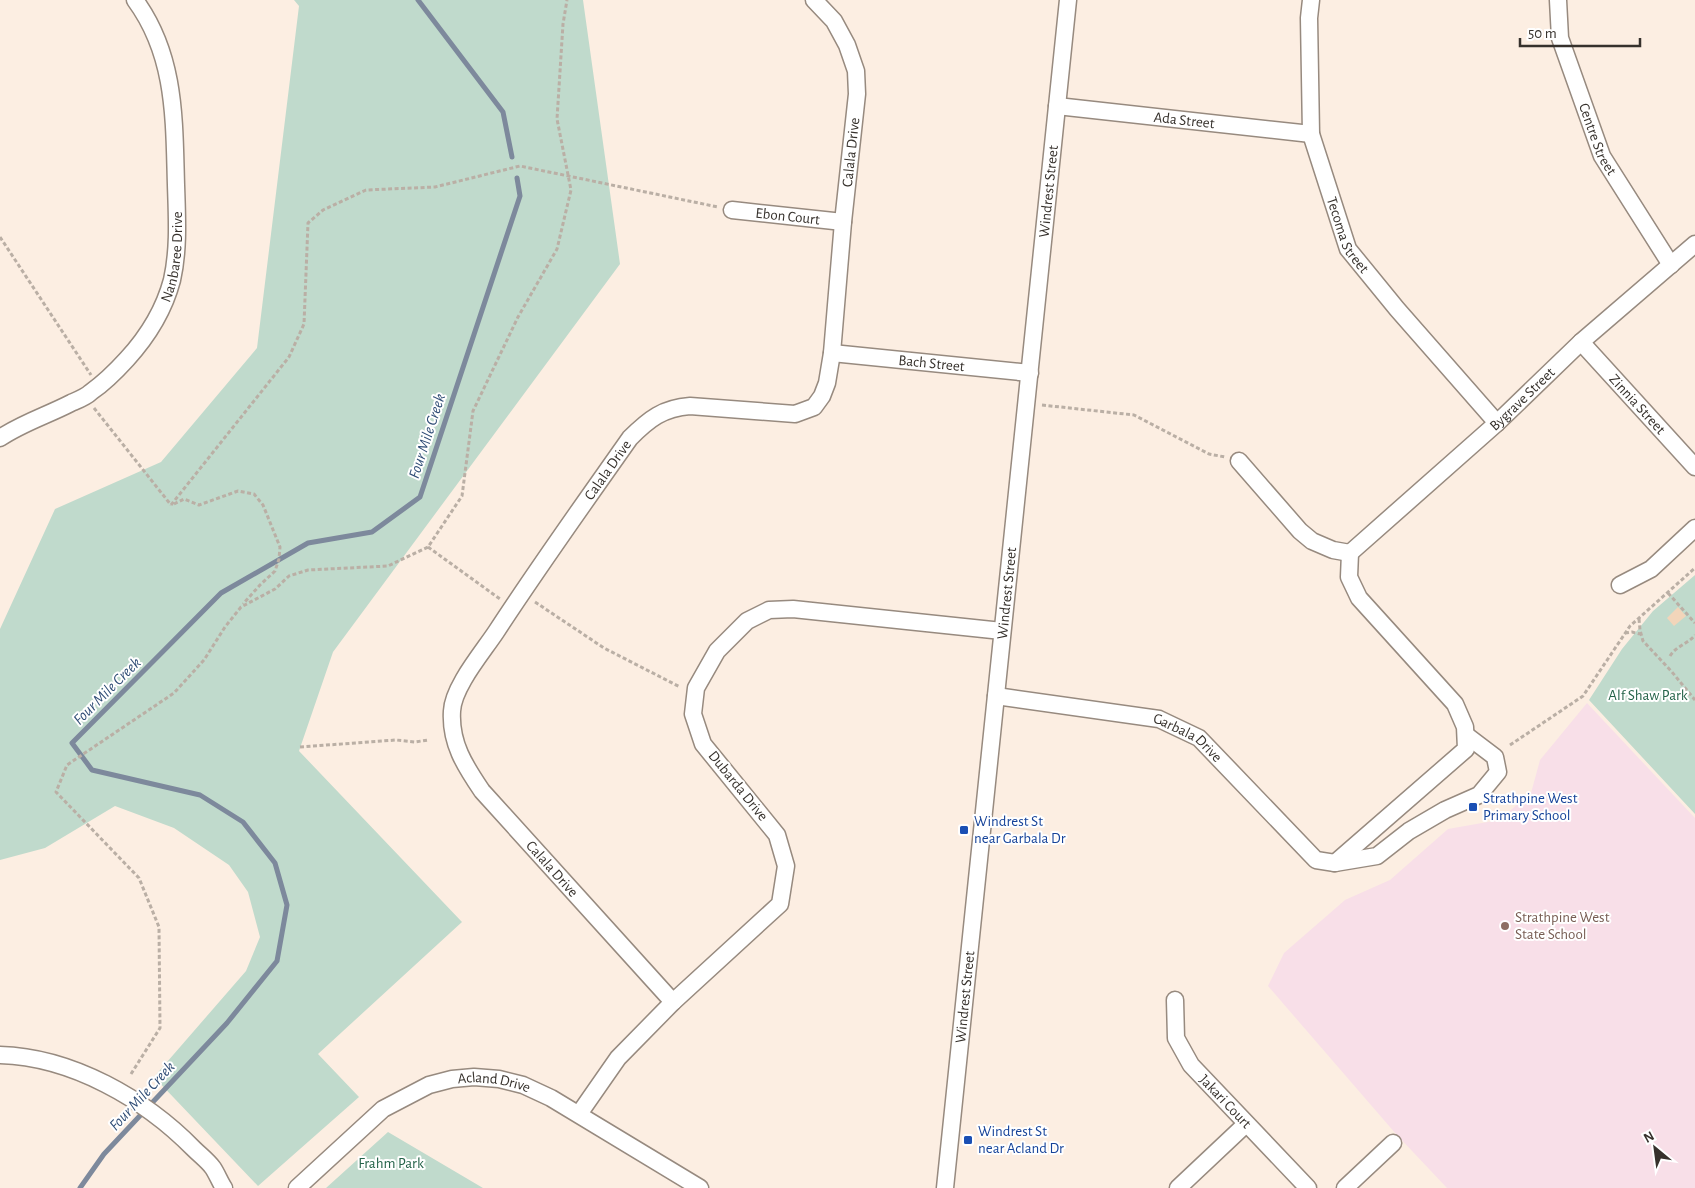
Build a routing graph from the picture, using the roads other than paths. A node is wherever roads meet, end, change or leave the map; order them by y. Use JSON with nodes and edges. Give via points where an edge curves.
{"nodes":[{"id":1,"x":135,"y":0,"type":"edge"},
{"id":2,"x":814,"y":0,"type":"edge"},
{"id":3,"x":1068,"y":0,"type":"edge"},
{"id":4,"x":1311,"y":0,"type":"edge"},
{"id":5,"x":1558,"y":0,"type":"edge"},
{"id":6,"x":1057,"y":106,"type":"junction"},
{"id":7,"x":1311,"y":134,"type":"junction"},
{"id":8,"x":732,"y":210,"type":"road end"},
{"id":9,"x":843,"y":222,"type":"junction"},
{"id":10,"x":1695,"y":244,"type":"edge"},
{"id":11,"x":1671,"y":265,"type":"junction"},
{"id":12,"x":1581,"y":342,"type":"junction"},
{"id":13,"x":832,"y":353,"type":"junction"},
{"id":14,"x":1030,"y":373,"type":"junction"},
{"id":15,"x":1497,"y":423,"type":"junction"},
{"id":16,"x":0,"y":438,"type":"edge"},
{"id":17,"x":1238,"y":461,"type":"road end"},
{"id":18,"x":1695,"y":467,"type":"edge"},
{"id":19,"x":1695,"y":528,"type":"edge"},
{"id":20,"x":1350,"y":553,"type":"junction"},
{"id":21,"x":1620,"y":585,"type":"dead end"},
{"id":22,"x":1002,"y":631,"type":"junction"},
{"id":23,"x":996,"y":696,"type":"junction"},
{"id":24,"x":1466,"y":735,"type":"junction"},
{"id":25,"x":1335,"y":863,"type":"junction"},
{"id":26,"x":1175,"y":1000,"type":"dead end"},
{"id":27,"x":673,"y":1002,"type":"junction"},
{"id":28,"x":0,"y":1055,"type":"edge"},
{"id":29,"x":578,"y":1114,"type":"junction"},
{"id":30,"x":1246,"y":1124,"type":"junction"},
{"id":31,"x":1393,"y":1143,"type":"dead end"},
{"id":32,"x":224,"y":1188,"type":"edge"},
{"id":33,"x":297,"y":1188,"type":"edge"},
{"id":34,"x":700,"y":1188,"type":"edge"},
{"id":35,"x":945,"y":1188,"type":"edge"},
{"id":36,"x":1178,"y":1188,"type":"edge"},
{"id":37,"x":1308,"y":1188,"type":"edge"},
{"id":38,"x":1345,"y":1188,"type":"edge"}],
"edges":[{"from":1,"to":16,"type":"street","name":"Nanbaree Drive","via":[[159,42],[169,76],[174,112],[177,247],[172,280],[162,309],[146,338],[91,393]]},
{"from":2,"to":9,"type":"street","name":"Calala Drive","via":[[834,21],[856,71],[857,94]]},
{"from":3,"to":6,"type":"street","name":"Windrest Street"},
{"from":4,"to":7,"type":"street","name":"Tecoma Street"},
{"from":5,"to":11,"type":"street","name":"Centre Street","via":[[1560,38],[1602,156]]},
{"from":6,"to":7,"type":"street","name":"Ada Street"},
{"from":6,"to":14,"type":"street","name":"Windrest Street"},
{"from":7,"to":15,"type":"street","name":"Tecoma Street","via":[[1348,249],[1396,309]]},
{"from":8,"to":9,"type":"street","name":"Ebon Court"},
{"from":9,"to":13,"type":"street","name":"Calala Drive"},
{"from":10,"to":11,"type":"street","name":"Bygrave Street"},
{"from":11,"to":12,"type":"street","name":"Bygrave Street"},
{"from":12,"to":15,"type":"street","name":"Bygrave Street"},
{"from":12,"to":18,"type":"street","name":"Zinnia Street"},
{"from":13,"to":14,"type":"street","name":"Bach Street"},
{"from":13,"to":27,"type":"street","name":"Calala Drive","via":[[828,383],[814,407],[795,414],[675,407],[644,424],[630,438],[458,688],[452,710],[453,736],[464,765],[482,792]]},
{"from":14,"to":22,"type":"street","name":"Windrest Street"},
{"from":15,"to":20,"type":"street","name":"Bygrave Street"},
{"from":17,"to":20,"type":"street","via":[[1312,541]]},
{"from":19,"to":21,"type":"street","via":[[1651,569]]},
{"from":20,"to":24,"type":"street","via":[[1349,577],[1359,598],[1455,704]]},
{"from":22,"to":23,"type":"street","name":"Windrest Street"},
{"from":22,"to":27,"type":"street","name":"Dubarda Drive","via":[[793,609],[769,610],[747,621],[717,651],[696,688],[693,714],[703,744],[777,835],[786,866],[780,904]]},
{"from":23,"to":25,"type":"street","name":"Garbala Drive","via":[[1159,719],[1199,738],[1316,860]]},
{"from":23,"to":35,"type":"street","name":"Windrest Street"},
{"from":24,"to":25,"type":"street","via":[[1466,749]]},
{"from":24,"to":25,"type":"street","name":"Garbala Drive","via":[[1495,757],[1498,772],[1479,795],[1409,831],[1377,856]]},
{"from":26,"to":30,"type":"street","name":"Jakari Court","via":[[1176,1038],[1191,1065]]},
{"from":27,"to":29,"type":"street","name":"Dubarda Drive","via":[[618,1058]]},
{"from":28,"to":32,"type":"street","via":[[16,1055],[86,1075],[149,1109],[176,1130],[213,1168]]},
{"from":29,"to":33,"type":"street","name":"Acland Drive","via":[[523,1085],[499,1079],[474,1077],[429,1085],[383,1109]]},
{"from":29,"to":34,"type":"street","name":"Acland Drive"},
{"from":30,"to":36,"type":"street"},
{"from":30,"to":37,"type":"street","name":"Jakari Court"},
{"from":31,"to":38,"type":"street"}]}
